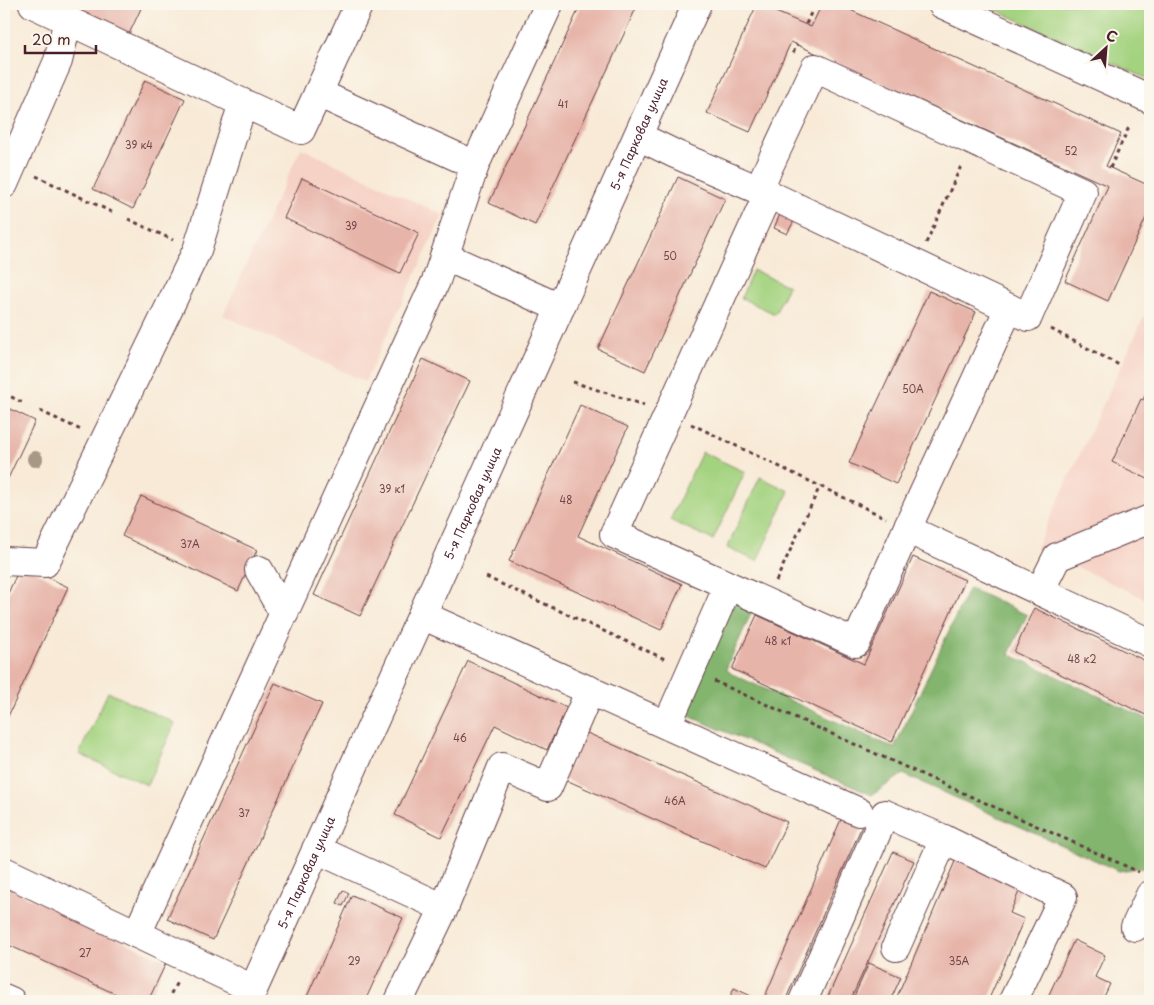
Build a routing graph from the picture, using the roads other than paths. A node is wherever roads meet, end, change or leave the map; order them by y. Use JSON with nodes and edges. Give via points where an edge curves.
{"nodes":[{"id":1,"x":33,"y":4,"type":"edge"},
{"id":2,"x":359,"y":4,"type":"edge"},
{"id":3,"x":549,"y":4,"type":"edge"},
{"id":4,"x":697,"y":4,"type":"edge"},
{"id":5,"x":942,"y":4,"type":"edge"},
{"id":6,"x":65,"y":13,"type":"edge"},
{"id":7,"x":318,"y":93,"type":"junction"},
{"id":8,"x":1150,"y":100,"type":"edge"},
{"id":9,"x":243,"y":103,"type":"junction"},
{"id":10,"x":638,"y":136,"type":"junction"},
{"id":11,"x":475,"y":165,"type":"junction"},
{"id":12,"x":8,"y":174,"type":"edge"},
{"id":13,"x":763,"y":192,"type":"junction"},
{"id":14,"x":432,"y":269,"type":"junction"},
{"id":15,"x":560,"y":308,"type":"junction"},
{"id":16,"x":1018,"y":312,"type":"junction"},
{"id":17,"x":1150,"y":519,"type":"edge"},
{"id":18,"x":907,"y":529,"type":"junction"},
{"id":19,"x":4,"y":560,"type":"edge"},
{"id":20,"x":259,"y":570,"type":"dead end"},
{"id":21,"x":728,"y":586,"type":"junction"},
{"id":22,"x":1040,"y":591,"type":"junction"},
{"id":23,"x":284,"y":614,"type":"junction"},
{"id":24,"x":422,"y":615,"type":"junction"},
{"id":25,"x":1150,"y":643,"type":"edge"},
{"id":26,"x":590,"y":690,"type":"junction"},
{"id":27,"x":667,"y":725,"type":"junction"},
{"id":28,"x":859,"y":812,"type":"dead end"},
{"id":29,"x":944,"y":839,"type":"junction"},
{"id":30,"x":316,"y":849,"type":"junction"},
{"id":31,"x":4,"y":871,"type":"edge"},
{"id":32,"x":1146,"y":884,"type":"edge"},
{"id":33,"x":444,"y":908,"type":"junction"},
{"id":34,"x":1135,"y":927,"type":"dead end"},
{"id":35,"x":138,"y":934,"type":"junction"},
{"id":36,"x":896,"y":947,"type":"dead end"},
{"id":37,"x":251,"y":995,"type":"edge"},
{"id":38,"x":4,"y":998,"type":"edge"},
{"id":39,"x":11,"y":1001,"type":"edge"},
{"id":40,"x":399,"y":1001,"type":"edge"},
{"id":41,"x":803,"y":1001,"type":"edge"},
{"id":42,"x":1013,"y":1001,"type":"edge"}],
"edges":[{"from":1,"to":6,"type":"street"},
{"from":2,"to":7,"type":"street"},
{"from":3,"to":11,"type":"street"},
{"from":4,"to":10,"type":"street","name":"5-я Парковая улица"},
{"from":5,"to":8,"type":"street"},
{"from":6,"to":9,"type":"street"},
{"from":6,"to":12,"type":"street","via":[[58,60]]},
{"from":7,"to":9,"type":"street","via":[[301,130]]},
{"from":7,"to":11,"type":"street"},
{"from":9,"to":19,"type":"street","via":[[197,250],[45,563]]},
{"from":10,"to":13,"type":"street"},
{"from":10,"to":15,"type":"street","name":"5-я Парковая улица"},
{"from":11,"to":14,"type":"street"},
{"from":13,"to":16,"type":"street"},
{"from":13,"to":16,"type":"street","via":[[815,68],[1083,192]]},
{"from":13,"to":21,"type":"street","via":[[614,534]]},
{"from":14,"to":15,"type":"street"},
{"from":14,"to":23,"type":"street"},
{"from":15,"to":24,"type":"street","name":"5-я Парковая улица"},
{"from":16,"to":18,"type":"street"},
{"from":17,"to":22,"type":"street","via":[[1056,557]]},
{"from":18,"to":21,"type":"street","via":[[856,643]]},
{"from":18,"to":22,"type":"street"},
{"from":20,"to":23,"type":"street"},
{"from":21,"to":27,"type":"street"},
{"from":22,"to":25,"type":"street"},
{"from":23,"to":35,"type":"street"},
{"from":24,"to":26,"type":"street"},
{"from":24,"to":30,"type":"street","name":"5-я Парковая улица"},
{"from":26,"to":27,"type":"street"},
{"from":26,"to":33,"type":"street","via":[[548,787],[502,767]]},
{"from":27,"to":28,"type":"street"},
{"from":29,"to":36,"type":"street"},
{"from":29,"to":41,"type":"street","via":[[886,814]]},
{"from":29,"to":42,"type":"street","via":[[1063,897]]},
{"from":30,"to":33,"type":"street"},
{"from":30,"to":37,"type":"street","name":"5-я Парковая улица"},
{"from":31,"to":35,"type":"street"},
{"from":32,"to":34,"type":"street"},
{"from":33,"to":40,"type":"street"},
{"from":35,"to":37,"type":"street"},
{"from":38,"to":39,"type":"street"}]}
